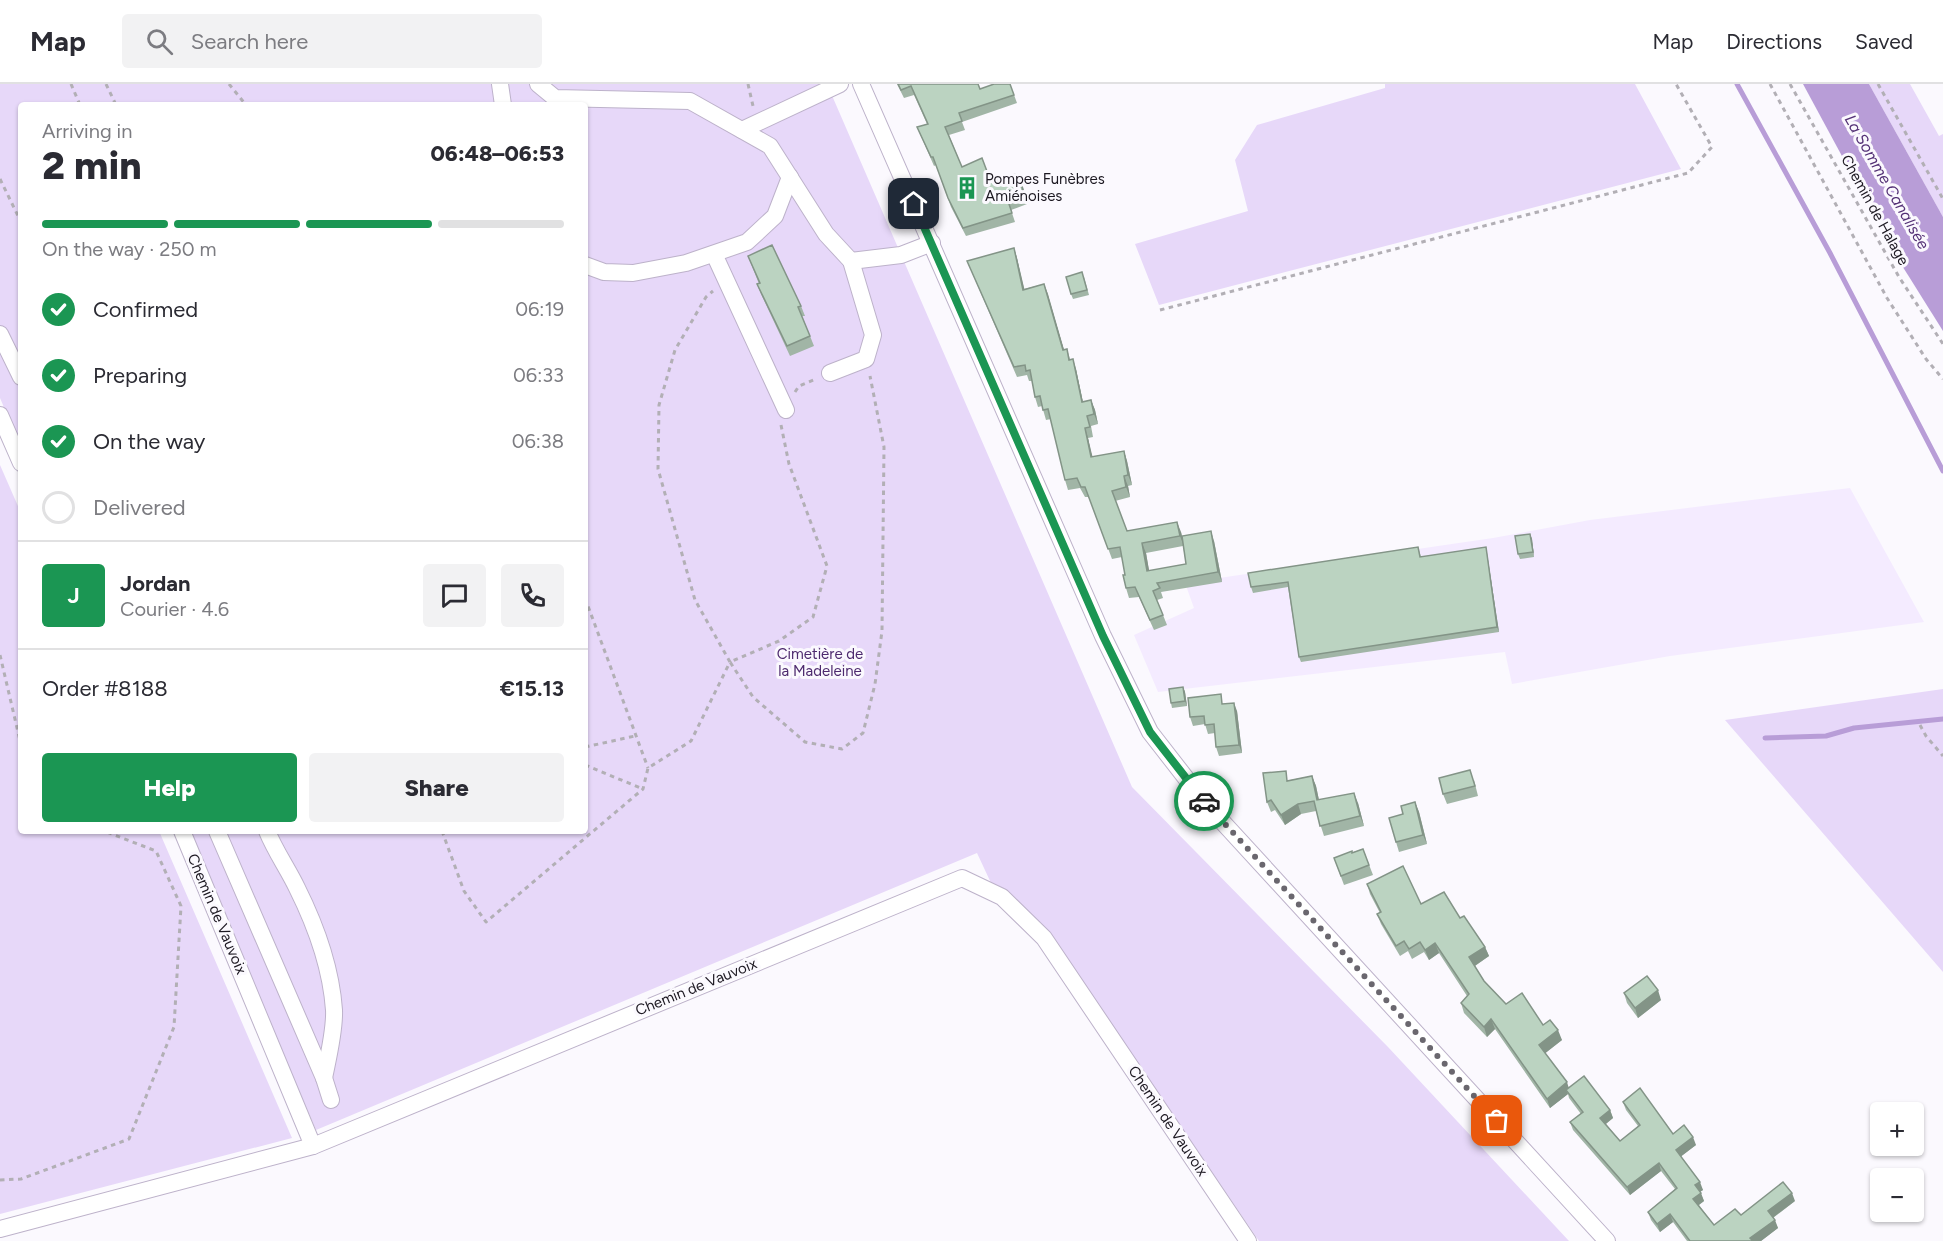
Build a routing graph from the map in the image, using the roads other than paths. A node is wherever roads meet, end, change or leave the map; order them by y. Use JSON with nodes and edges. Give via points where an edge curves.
{"nodes":[{"id":1,"x":500,"y":84,"type":"edge"},
{"id":2,"x":538,"y":84,"type":"edge"},
{"id":3,"x":840,"y":84,"type":"edge"},
{"id":4,"x":861,"y":84,"type":"edge"},
{"id":5,"x":503,"y":102,"type":"edge"},
{"id":6,"x":742,"y":130,"type":"junction"},
{"id":7,"x":790,"y":177,"type":"junction"},
{"id":8,"x":932,"y":243,"type":"junction"},
{"id":9,"x":714,"y":254,"type":"junction"},
{"id":10,"x":851,"y":261,"type":"junction"},
{"id":11,"x":588,"y":266,"type":"edge"},
{"id":12,"x":0,"y":334,"type":"edge"},
{"id":13,"x":18,"y":371,"type":"edge"},
{"id":14,"x":830,"y":373,"type":"road end"},
{"id":15,"x":786,"y":410,"type":"road end"},
{"id":16,"x":0,"y":415,"type":"edge"},
{"id":17,"x":18,"y":456,"type":"edge"},
{"id":18,"x":183,"y":834,"type":"edge"},
{"id":19,"x":218,"y":834,"type":"edge"},
{"id":20,"x":269,"y":834,"type":"edge"},
{"id":21,"x":324,"y":1078,"type":"junction"},
{"id":22,"x":331,"y":1100,"type":"dead end"},
{"id":23,"x":313,"y":1146,"type":"junction"},
{"id":24,"x":0,"y":1229,"type":"edge"},
{"id":25,"x":1248,"y":1241,"type":"edge"},
{"id":26,"x":1607,"y":1241,"type":"edge"}],
"edges":[{"from":1,"to":5,"type":"street"},
{"from":2,"to":6,"type":"street","via":[[555,98],[690,101]]},
{"from":3,"to":6,"type":"street"},
{"from":4,"to":8,"type":"street"},
{"from":6,"to":7,"type":"street","via":[[771,146]]},
{"from":7,"to":9,"type":"street","via":[[775,216],[747,242]]},
{"from":7,"to":10,"type":"street","via":[[826,234]]},
{"from":8,"to":10,"type":"street","via":[[901,255]]},
{"from":8,"to":26,"type":"street","via":[[1103,636],[1150,732],[1206,804]]},
{"from":9,"to":11,"type":"street","via":[[633,273],[604,272]]},
{"from":9,"to":15,"type":"street"},
{"from":10,"to":14,"type":"street","via":[[873,335],[866,359]]},
{"from":12,"to":13,"type":"street"},
{"from":16,"to":17,"type":"street"},
{"from":18,"to":23,"type":"street","name":"Chemin de Vauvoix"},
{"from":19,"to":21,"type":"street"},
{"from":20,"to":21,"type":"street","via":[[309,913],[328,970],[334,1012]]},
{"from":21,"to":22,"type":"street"},
{"from":23,"to":24,"type":"street"},
{"from":23,"to":25,"type":"street","name":"Chemin de Vauvoix","via":[[962,878],[1002,897],[1044,938]]}]}
